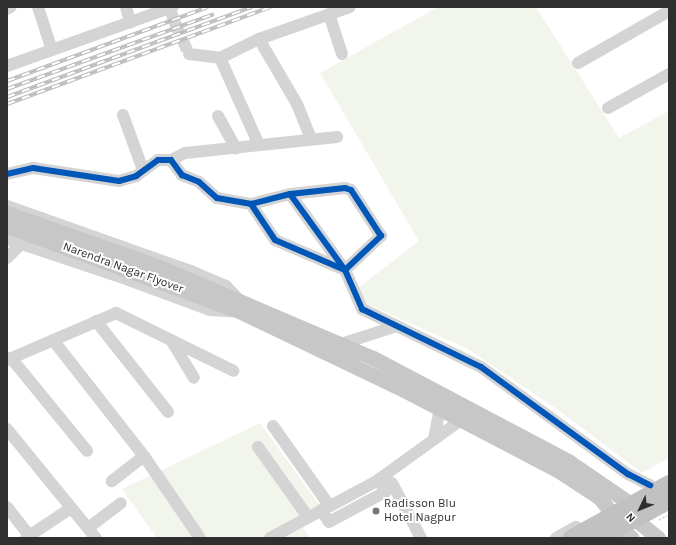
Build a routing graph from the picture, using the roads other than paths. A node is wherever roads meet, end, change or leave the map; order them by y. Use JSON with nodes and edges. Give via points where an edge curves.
{"nodes":[{"id":1,"x":11,"y":7,"type":"edge"},
{"id":2,"x":38,"y":7,"type":"edge"},
{"id":3,"x":126,"y":7,"type":"edge"},
{"id":4,"x":350,"y":7,"type":"edge"},
{"id":5,"x":668,"y":7,"type":"edge"},
{"id":6,"x":7,"y":8,"type":"edge"},
{"id":7,"x":170,"y":8,"type":"edge"},
{"id":8,"x":669,"y":11,"type":"edge"},
{"id":9,"x":329,"y":14,"type":"junction"},
{"id":10,"x":130,"y":22,"type":"junction"},
{"id":11,"x":176,"y":23,"type":"tunnel mouth"},
{"id":12,"x":260,"y":39,"type":"junction"},
{"id":13,"x":52,"y":50,"type":"junction"},
{"id":14,"x":189,"y":54,"type":"dead end"},
{"id":15,"x":342,"y":54,"type":"dead end"},
{"id":16,"x":220,"y":58,"type":"junction"},
{"id":17,"x":578,"y":63,"type":"dead end"},
{"id":18,"x":7,"y":66,"type":"edge"},
{"id":19,"x":669,"y":74,"type":"edge"},
{"id":20,"x":608,"y":108,"type":"dead end"},
{"id":21,"x":123,"y":115,"type":"dead end"},
{"id":22,"x":218,"y":116,"type":"dead end"},
{"id":23,"x":336,"y":136,"type":"dead end"},
{"id":24,"x":311,"y":139,"type":"junction"},
{"id":25,"x":259,"y":145,"type":"junction"},
{"id":26,"x":236,"y":148,"type":"junction"},
{"id":27,"x":171,"y":160,"type":"junction"},
{"id":28,"x":144,"y":170,"type":"junction"},
{"id":29,"x":7,"y":174,"type":"edge"},
{"id":30,"x":290,"y":194,"type":"junction"},
{"id":31,"x":251,"y":204,"type":"junction"},
{"id":32,"x":7,"y":207,"type":"edge"},
{"id":33,"x":7,"y":226,"type":"edge"},
{"id":34,"x":7,"y":239,"type":"edge"},
{"id":35,"x":21,"y":244,"type":"junction"},
{"id":36,"x":7,"y":258,"type":"edge"},
{"id":37,"x":345,"y":270,"type":"junction"},
{"id":38,"x":238,"y":305,"type":"junction"},
{"id":39,"x":96,"y":321,"type":"junction"},
{"id":40,"x":394,"y":327,"type":"junction"},
{"id":41,"x":170,"y":339,"type":"junction"},
{"id":42,"x":53,"y":340,"type":"junction"},
{"id":43,"x":341,"y":344,"type":"junction"},
{"id":44,"x":9,"y":359,"type":"edge"},
{"id":45,"x":234,"y":371,"type":"dead end"},
{"id":46,"x":194,"y":378,"type":"dead end"},
{"id":47,"x":440,"y":409,"type":"junction"},
{"id":48,"x":168,"y":412,"type":"dead end"},
{"id":49,"x":461,"y":420,"type":"junction"},
{"id":50,"x":273,"y":426,"type":"dead end"},
{"id":51,"x":7,"y":429,"type":"edge"},
{"id":52,"x":434,"y":439,"type":"junction"},
{"id":53,"x":258,"y":447,"type":"dead end"},
{"id":54,"x":87,"y":451,"type":"dead end"},
{"id":55,"x":144,"y":456,"type":"junction"},
{"id":56,"x":669,"y":474,"type":"edge"},
{"id":57,"x":112,"y":481,"type":"dead end"},
{"id":58,"x":392,"y":483,"type":"dead end"},
{"id":59,"x":669,"y":483,"type":"edge"},
{"id":60,"x":650,"y":485,"type":"junction"},
{"id":61,"x":625,"y":500,"type":"junction"},
{"id":62,"x":669,"y":500,"type":"edge"},
{"id":63,"x":121,"y":504,"type":"dead end"},
{"id":64,"x":7,"y":507,"type":"edge"},
{"id":65,"x":72,"y":508,"type":"junction"},
{"id":66,"x":325,"y":508,"type":"junction"},
{"id":67,"x":608,"y":509,"type":"junction"},
{"id":68,"x":669,"y":509,"type":"edge"},
{"id":69,"x":308,"y":517,"type":"junction"},
{"id":70,"x":641,"y":524,"type":"junction"},
{"id":71,"x":88,"y":528,"type":"junction"},
{"id":72,"x":624,"y":536,"type":"edge"},
{"id":73,"x":29,"y":537,"type":"edge"},
{"id":74,"x":96,"y":538,"type":"edge"},
{"id":75,"x":200,"y":538,"type":"edge"},
{"id":76,"x":270,"y":538,"type":"edge"},
{"id":77,"x":421,"y":538,"type":"edge"},
{"id":78,"x":556,"y":538,"type":"edge"},
{"id":79,"x":570,"y":538,"type":"edge"},
{"id":80,"x":599,"y":538,"type":"edge"},
{"id":81,"x":658,"y":538,"type":"edge"}],
"edges":[{"from":1,"to":6,"type":"street"},
{"from":2,"to":13,"type":"street"},
{"from":3,"to":10,"type":"street"},
{"from":4,"to":9,"type":"street"},
{"from":5,"to":8,"type":"street"},
{"from":7,"to":10,"type":"street"},
{"from":7,"to":11,"type":"street"},
{"from":8,"to":17,"type":"street"},
{"from":9,"to":12,"type":"street"},
{"from":9,"to":15,"type":"street"},
{"from":10,"to":13,"type":"street"},
{"from":12,"to":16,"type":"street"},
{"from":12,"to":24,"type":"street","via":[[296,104]]},
{"from":13,"to":18,"type":"street"},
{"from":14,"to":16,"type":"street"},
{"from":16,"to":25,"type":"street"},
{"from":19,"to":20,"type":"street"},
{"from":21,"to":28,"type":"street"},
{"from":22,"to":26,"type":"street"},
{"from":23,"to":24,"type":"street"},
{"from":24,"to":25,"type":"street"},
{"from":25,"to":26,"type":"street"},
{"from":26,"to":27,"type":"street","via":[[185,153]]},
{"from":27,"to":28,"type":"street","via":[[158,160]]},
{"from":27,"to":31,"type":"street","via":[[182,175],[199,182],[218,198]]},
{"from":28,"to":29,"type":"street","via":[[136,176],[119,181],[33,168]]},
{"from":30,"to":31,"type":"street"},
{"from":30,"to":37,"type":"street"},
{"from":30,"to":37,"type":"street","via":[[345,188],[351,190],[381,236]]},
{"from":31,"to":37,"type":"street","via":[[275,240]]},
{"from":32,"to":38,"type":"main road","name":"Narendra Nagar Flyover","via":[[215,289]]},
{"from":32,"to":38,"type":"street","via":[[193,272],[226,286]]},
{"from":33,"to":38,"type":"main road","name":"Narendra Nagar Flyover","via":[[220,304]]},
{"from":34,"to":35,"type":"street"},
{"from":35,"to":36,"type":"street"},
{"from":35,"to":38,"type":"street","via":[[116,275],[210,310]]},
{"from":37,"to":40,"type":"street","via":[[362,309]]},
{"from":38,"to":43,"type":"main road"},
{"from":38,"to":47,"type":"main road"},
{"from":39,"to":41,"type":"street","via":[[116,313]]},
{"from":39,"to":42,"type":"street"},
{"from":39,"to":48,"type":"street"},
{"from":40,"to":43,"type":"street"},
{"from":40,"to":60,"type":"street","via":[[481,367],[628,474]]},
{"from":41,"to":45,"type":"street"},
{"from":41,"to":46,"type":"street"},
{"from":42,"to":44,"type":"street"},
{"from":42,"to":55,"type":"street"},
{"from":43,"to":61,"type":"main road","via":[[438,391],[561,458]]},
{"from":44,"to":54,"type":"street"},
{"from":47,"to":49,"type":"main road"},
{"from":47,"to":52,"type":"street"},
{"from":49,"to":52,"type":"street"},
{"from":49,"to":67,"type":"main road","via":[[559,471],[600,498]]},
{"from":50,"to":66,"type":"street"},
{"from":51,"to":65,"type":"street"},
{"from":52,"to":66,"type":"street","via":[[379,479]]},
{"from":53,"to":69,"type":"street"},
{"from":55,"to":57,"type":"street"},
{"from":55,"to":75,"type":"street"},
{"from":56,"to":60,"type":"street"},
{"from":58,"to":77,"type":"street"},
{"from":59,"to":79,"type":"highway","bridge":true},
{"from":60,"to":61,"type":"street"},
{"from":61,"to":67,"type":"street"},
{"from":61,"to":70,"type":"main road"},
{"from":62,"to":80,"type":"highway","bridge":true},
{"from":63,"to":71,"type":"street"},
{"from":64,"to":73,"type":"street"},
{"from":65,"to":71,"type":"street"},
{"from":65,"to":73,"type":"street"},
{"from":66,"to":69,"type":"street"},
{"from":67,"to":72,"type":"main road"},
{"from":67,"to":78,"type":"street"},
{"from":68,"to":70,"type":"street"},
{"from":69,"to":76,"type":"street"},
{"from":70,"to":72,"type":"street"},
{"from":70,"to":81,"type":"main road"},
{"from":71,"to":74,"type":"street"}]}
